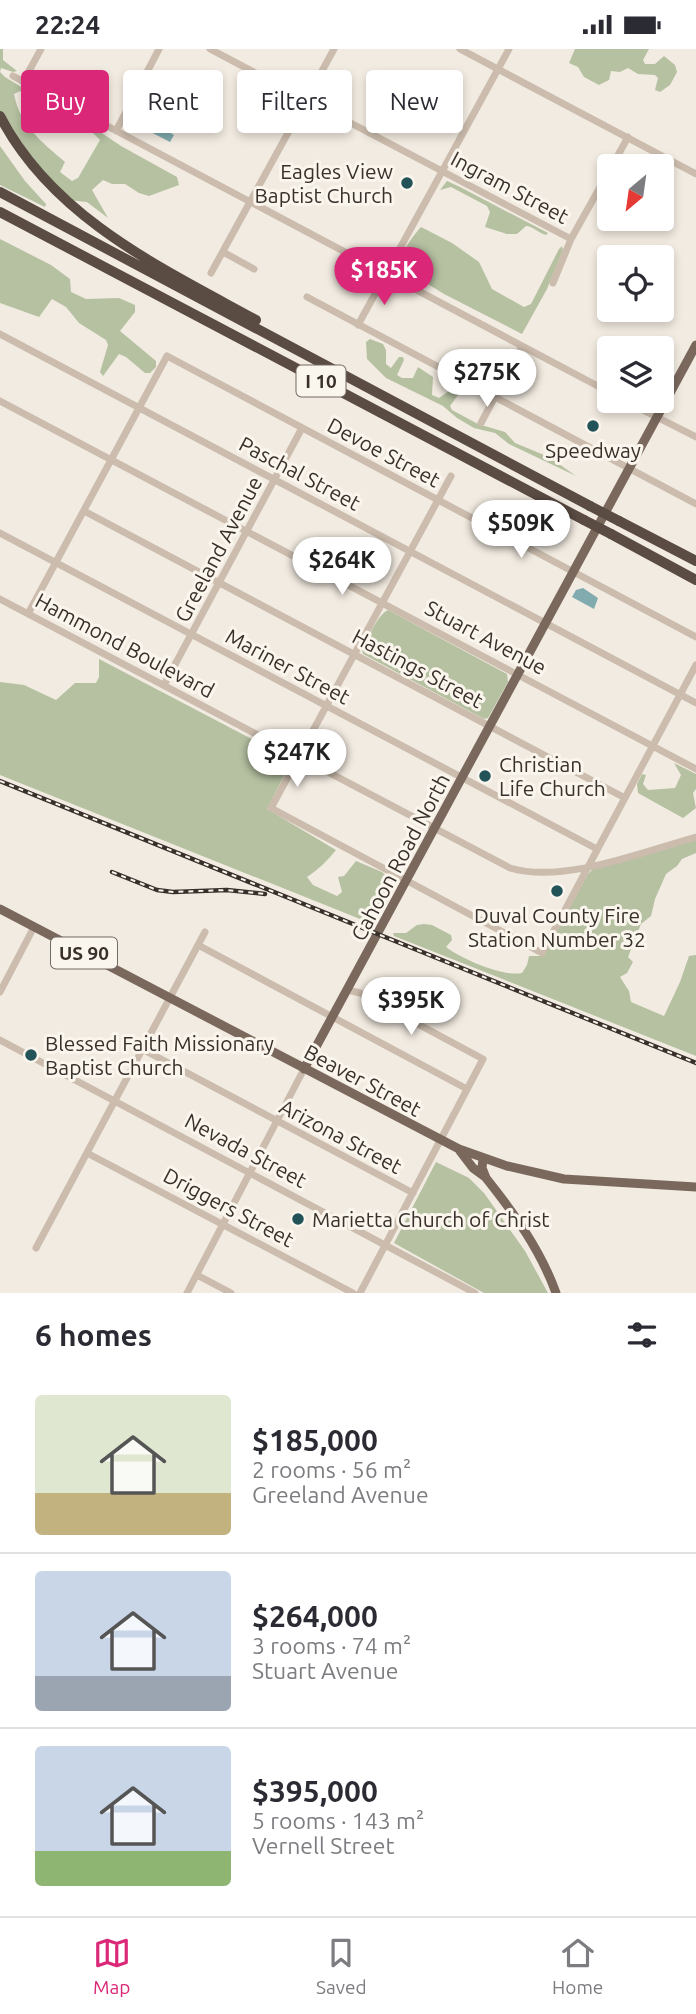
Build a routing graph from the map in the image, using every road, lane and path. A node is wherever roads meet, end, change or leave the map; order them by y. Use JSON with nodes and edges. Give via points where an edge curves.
{"nodes":[{"id":1,"x":41,"y":49,"type":"edge"},
{"id":2,"x":159,"y":49,"type":"edge"},
{"id":3,"x":210,"y":49,"type":"edge"},
{"id":4,"x":334,"y":49,"type":"edge"},
{"id":5,"x":460,"y":49,"type":"edge"},
{"id":6,"x":509,"y":49,"type":"edge"},
{"id":7,"x":498,"y":69,"type":"junction"},
{"id":8,"x":30,"y":70,"type":"edge"},
{"id":9,"x":250,"y":70,"type":"edge"},
{"id":10,"x":322,"y":70,"type":"edge"},
{"id":11,"x":13,"y":76,"type":"dead end"},
{"id":12,"x":21,"y":81,"type":"edge"},
{"id":13,"x":0,"y":116,"type":"edge"},
{"id":14,"x":352,"y":124,"type":"edge"},
{"id":15,"x":109,"y":127,"type":"edge"},
{"id":16,"x":116,"y":131,"type":"junction"},
{"id":17,"x":288,"y":133,"type":"edge"},
{"id":18,"x":628,"y":137,"type":"junction"},
{"id":19,"x":619,"y":154,"type":"edge"},
{"id":20,"x":442,"y":171,"type":"junction"},
{"id":21,"x":696,"y":174,"type":"edge"},
{"id":22,"x":0,"y":192,"type":"edge"},
{"id":23,"x":597,"y":192,"type":"edge"},
{"id":24,"x":251,"y":202,"type":"junction"},
{"id":25,"x":0,"y":212,"type":"edge"},
{"id":26,"x":0,"y":218,"type":"edge"},
{"id":27,"x":571,"y":239,"type":"junction"},
{"id":28,"x":58,"y":243,"type":"junction"},
{"id":29,"x":223,"y":253,"type":"junction"},
{"id":30,"x":254,"y":269,"type":"dead end"},
{"id":31,"x":211,"y":273,"type":"dead end"},
{"id":32,"x":387,"y":274,"type":"junction"},
{"id":33,"x":553,"y":283,"type":"dead end"},
{"id":34,"x":307,"y":297,"type":"dead end"},
{"id":35,"x":358,"y":325,"type":"junction"},
{"id":36,"x":3,"y":335,"type":"edge"},
{"id":37,"x":696,"y":345,"type":"edge"},
{"id":38,"x":0,"y":346,"type":"edge"},
{"id":39,"x":522,"y":346,"type":"junction"},
{"id":40,"x":597,"y":387,"type":"edge"},
{"id":41,"x":381,"y":395,"type":"junction"},
{"id":42,"x":494,"y":397,"type":"junction"},
{"id":43,"x":0,"y":401,"type":"edge"},
{"id":44,"x":139,"y":409,"type":"junction"},
{"id":45,"x":648,"y":413,"type":"edge"},
{"id":46,"x":656,"y":417,"type":"junction"},
{"id":47,"x":481,"y":423,"type":"dead end"},
{"id":48,"x":303,"y":428,"type":"junction"},
{"id":49,"x":696,"y":437,"type":"edge"},
{"id":50,"x":112,"y":460,"type":"junction"},
{"id":51,"x":628,"y":468,"type":"junction"},
{"id":52,"x":449,"y":479,"type":"dead end"},
{"id":53,"x":275,"y":480,"type":"junction"},
{"id":54,"x":439,"y":500,"type":"junction"},
{"id":55,"x":696,"y":504,"type":"edge"},
{"id":56,"x":84,"y":511,"type":"junction"},
{"id":57,"x":247,"y":531,"type":"junction"},
{"id":58,"x":0,"y":533,"type":"edge"},
{"id":59,"x":411,"y":552,"type":"junction"},
{"id":60,"x":696,"y":561,"type":"edge"},
{"id":61,"x":57,"y":562,"type":"junction"},
{"id":62,"x":573,"y":571,"type":"junction"},
{"id":63,"x":696,"y":580,"type":"edge"},
{"id":64,"x":220,"y":583,"type":"junction"},
{"id":65,"x":0,"y":599,"type":"edge"},
{"id":66,"x":383,"y":603,"type":"junction"},
{"id":67,"x":28,"y":614,"type":"junction"},
{"id":68,"x":545,"y":622,"type":"junction"},
{"id":69,"x":192,"y":635,"type":"junction"},
{"id":70,"x":696,"y":637,"type":"edge"},
{"id":71,"x":355,"y":655,"type":"junction"},
{"id":72,"x":696,"y":666,"type":"edge"},
{"id":73,"x":518,"y":674,"type":"junction"},
{"id":74,"x":164,"y":685,"type":"junction"},
{"id":75,"x":681,"y":694,"type":"junction"},
{"id":76,"x":696,"y":702,"type":"edge"},
{"id":77,"x":327,"y":706,"type":"junction"},
{"id":78,"x":490,"y":726,"type":"junction"},
{"id":79,"x":653,"y":746,"type":"junction"},
{"id":80,"x":299,"y":757,"type":"junction"},
{"id":81,"x":696,"y":769,"type":"edge"},
{"id":82,"x":463,"y":777,"type":"junction"},
{"id":83,"x":625,"y":797,"type":"junction"},
{"id":84,"x":434,"y":829,"type":"junction"},
{"id":85,"x":696,"y":837,"type":"edge"},
{"id":86,"x":597,"y":849,"type":"junction"},
{"id":87,"x":587,"y":867,"type":"junction"},
{"id":88,"x":406,"y":880,"type":"junction"},
{"id":89,"x":0,"y":909,"type":"edge"},
{"id":90,"x":34,"y":927,"type":"junction"},
{"id":91,"x":205,"y":932,"type":"dead end"},
{"id":92,"x":198,"y":944,"type":"junction"},
{"id":93,"x":348,"y":990,"type":"junction"},
{"id":94,"x":0,"y":992,"type":"edge"},
{"id":95,"x":169,"y":997,"type":"junction"},
{"id":96,"x":333,"y":1018,"type":"junction"},
{"id":97,"x":0,"y":1040,"type":"edge"},
{"id":98,"x":142,"y":1049,"type":"junction"},
{"id":99,"x":304,"y":1069,"type":"junction"},
{"id":100,"x":467,"y":1089,"type":"junction"},
{"id":101,"x":115,"y":1101,"type":"junction"},
{"id":102,"x":277,"y":1122,"type":"junction"},
{"id":103,"x":440,"y":1140,"type":"junction"},
{"id":104,"x":459,"y":1149,"type":"junction"},
{"id":105,"x":88,"y":1153,"type":"junction"},
{"id":106,"x":483,"y":1159,"type":"junction"},
{"id":107,"x":507,"y":1167,"type":"junction"},
{"id":108,"x":251,"y":1172,"type":"junction"},
{"id":109,"x":488,"y":1182,"type":"junction"},
{"id":110,"x":696,"y":1187,"type":"edge"},
{"id":111,"x":413,"y":1193,"type":"junction"},
{"id":112,"x":223,"y":1224,"type":"junction"},
{"id":113,"x":385,"y":1244,"type":"junction"},
{"id":114,"x":36,"y":1248,"type":"dead end"},
{"id":115,"x":197,"y":1275,"type":"junction"},
{"id":116,"x":187,"y":1293,"type":"edge"},
{"id":117,"x":231,"y":1293,"type":"edge"},
{"id":118,"x":353,"y":1293,"type":"edge"},
{"id":119,"x":360,"y":1293,"type":"edge"},
{"id":120,"x":475,"y":1293,"type":"edge"},
{"id":121,"x":556,"y":1293,"type":"edge"}],
"edges":[{"from":1,"to":8,"type":"street"},
{"from":2,"to":16,"type":"street"},
{"from":3,"to":9,"type":"street","name":"Ingram Street"},
{"from":4,"to":10,"type":"street"},
{"from":5,"to":7,"type":"street"},
{"from":6,"to":7,"type":"street"},
{"from":7,"to":18,"type":"street"},
{"from":7,"to":20,"type":"street"},
{"from":11,"to":12,"type":"street"},
{"from":13,"to":41,"type":"highway","via":[[35,169],[87,219],[155,265],[300,344]]},
{"from":14,"to":20,"type":"street","name":"Ingram Street"},
{"from":15,"to":16,"type":"street"},
{"from":16,"to":24,"type":"street"},
{"from":17,"to":24,"type":"street"},
{"from":18,"to":19,"type":"street"},
{"from":18,"to":21,"type":"street"},
{"from":20,"to":27,"type":"street","name":"Ingram Street"},
{"from":20,"to":32,"type":"street"},
{"from":22,"to":41,"type":"highway","number":"I 10"},
{"from":23,"to":27,"type":"street"},
{"from":24,"to":29,"type":"street"},
{"from":24,"to":32,"type":"street"},
{"from":25,"to":28,"type":"highway","number":"I 10"},
{"from":26,"to":28,"type":"highway"},
{"from":27,"to":33,"type":"street"},
{"from":28,"to":63,"type":"highway","number":"I 10","bridge":true},
{"from":29,"to":30,"type":"street"},
{"from":29,"to":31,"type":"street"},
{"from":32,"to":35,"type":"street"},
{"from":32,"to":39,"type":"street"},
{"from":34,"to":35,"type":"street"},
{"from":35,"to":42,"type":"street"},
{"from":36,"to":38,"type":"street"},
{"from":36,"to":44,"type":"street","name":"Paschal Street"},
{"from":37,"to":46,"type":"main road"},
{"from":39,"to":40,"type":"street"},
{"from":39,"to":42,"type":"street"},
{"from":41,"to":60,"type":"highway","number":"I 10","bridge":true},
{"from":42,"to":47,"type":"street"},
{"from":42,"to":51,"type":"street"},
{"from":43,"to":50,"type":"street","name":"Stuart Avenue"},
{"from":44,"to":48,"type":"street","name":"Devoe Street","via":[[167,356]]},
{"from":44,"to":50,"type":"street"},
{"from":44,"to":53,"type":"street","name":"Paschal Street"},
{"from":45,"to":46,"type":"street"},
{"from":46,"to":49,"type":"street"},
{"from":46,"to":51,"type":"main road"},
{"from":48,"to":53,"type":"street","name":"Greeland Avenue"},
{"from":48,"to":54,"type":"street","name":"Devoe Street"},
{"from":50,"to":56,"type":"street"},
{"from":50,"to":57,"type":"street","name":"Stuart Avenue"},
{"from":51,"to":55,"type":"street"},
{"from":51,"to":62,"type":"main road"},
{"from":52,"to":54,"type":"street"},
{"from":53,"to":57,"type":"street","name":"Greeland Avenue"},
{"from":53,"to":59,"type":"street","name":"Paschal Street"},
{"from":54,"to":59,"type":"street"},
{"from":54,"to":62,"type":"street","name":"Devoe Street"},
{"from":56,"to":61,"type":"street"},
{"from":56,"to":64,"type":"street","name":"Hastings Street"},
{"from":57,"to":64,"type":"street","name":"Greeland Avenue"},
{"from":57,"to":66,"type":"street","name":"Stuart Avenue"},
{"from":58,"to":61,"type":"street","name":"Mariner Street"},
{"from":59,"to":66,"type":"street"},
{"from":59,"to":68,"type":"street","name":"Paschal Street"},
{"from":61,"to":67,"type":"street"},
{"from":61,"to":69,"type":"street","name":"Mariner Street"},
{"from":62,"to":68,"type":"main road","name":"Cahoon Road North"},
{"from":62,"to":70,"type":"street","name":"Devoe Street"},
{"from":64,"to":69,"type":"street","name":"Greeland Avenue"},
{"from":64,"to":71,"type":"street","name":"Hastings Street"},
{"from":65,"to":67,"type":"street","name":"Hammond Boulevard"},
{"from":66,"to":71,"type":"street"},
{"from":66,"to":73,"type":"street","name":"Stuart Avenue"},
{"from":67,"to":74,"type":"street","name":"Hammond Boulevard"},
{"from":68,"to":73,"type":"main road","name":"Cahoon Road North"},
{"from":68,"to":75,"type":"street","name":"Paschal Street"},
{"from":69,"to":74,"type":"street","name":"Greeland Avenue"},
{"from":69,"to":77,"type":"street","name":"Mariner Street"},
{"from":71,"to":77,"type":"street"},
{"from":71,"to":78,"type":"street","name":"Hastings Street"},
{"from":72,"to":75,"type":"street"},
{"from":73,"to":78,"type":"main road","name":"Cahoon Road North"},
{"from":73,"to":79,"type":"street","name":"Stuart Avenue"},
{"from":74,"to":80,"type":"street","name":"Hammond Boulevard"},
{"from":75,"to":76,"type":"street","name":"Paschal Street"},
{"from":75,"to":79,"type":"street"},
{"from":77,"to":80,"type":"street"},
{"from":77,"to":82,"type":"street","name":"Mariner Street"},
{"from":78,"to":82,"type":"main road","name":"Cahoon Road North"},
{"from":78,"to":83,"type":"street","name":"Hastings Street"},
{"from":79,"to":81,"type":"street","name":"Stuart Avenue"},
{"from":79,"to":83,"type":"street"},
{"from":80,"to":84,"type":"street","name":"Hammond Boulevard"},
{"from":80,"to":88,"type":"street","via":[[271,809]]},
{"from":82,"to":84,"type":"main road","name":"Cahoon Road North"},
{"from":82,"to":86,"type":"street","name":"Mariner Street"},
{"from":83,"to":86,"type":"street"},
{"from":84,"to":87,"type":"street","name":"Hammond Boulevard","via":[[523,872],[556,874]]},
{"from":84,"to":88,"type":"main road","name":"Cahoon Road North"},
{"from":85,"to":87,"type":"street","name":"Hammond Boulevard"},
{"from":86,"to":87,"type":"street"},
{"from":87,"to":88,"type":"street","via":[[542,953]]},
{"from":88,"to":93,"type":"main road","name":"Cahoon Road North"},
{"from":89,"to":90,"type":"main road","name":"Beaver Street","number":"US 90"},
{"from":90,"to":94,"type":"street"},
{"from":90,"to":95,"type":"main road","name":"Beaver Street","number":"US 90"},
{"from":91,"to":92,"type":"street"},
{"from":92,"to":95,"type":"street"},
{"from":92,"to":96,"type":"street"},
{"from":93,"to":96,"type":"main road","name":"Cahoon Road North"},
{"from":93,"to":100,"type":"street","via":[[483,1059]]},
{"from":95,"to":98,"type":"street"},
{"from":95,"to":99,"type":"main road","name":"Beaver Street","number":"US 90"},
{"from":96,"to":99,"type":"main road","name":"Cahoon Road North"},
{"from":96,"to":100,"type":"street"},
{"from":97,"to":101,"type":"street","name":"Nevada Street"},
{"from":98,"to":101,"type":"street"},
{"from":98,"to":102,"type":"street","name":"Arizona Street"},
{"from":99,"to":102,"type":"street","name":"Cahoon Road North"},
{"from":99,"to":103,"type":"main road","name":"Beaver Street","number":"US 90"},
{"from":100,"to":103,"type":"street"},
{"from":101,"to":105,"type":"street"},
{"from":101,"to":108,"type":"street","name":"Nevada Street"},
{"from":102,"to":108,"type":"street","name":"Cahoon Road North"},
{"from":102,"to":111,"type":"street","name":"Arizona Street"},
{"from":103,"to":104,"type":"main road","name":"Beaver Street","number":"US 90"},
{"from":103,"to":111,"type":"street"},
{"from":104,"to":106,"type":"main road","name":"Beaver Street","number":"US 90"},
{"from":104,"to":109,"type":"main road"},
{"from":105,"to":112,"type":"street","name":"Driggers Street"},
{"from":105,"to":114,"type":"street"},
{"from":106,"to":107,"type":"main road","name":"Beaver Street","number":"US 90"},
{"from":106,"to":109,"type":"main road"},
{"from":107,"to":109,"type":"main road"},
{"from":107,"to":110,"type":"main road","name":"Beaver Street","number":"US 90","via":[[582,1181]]},
{"from":108,"to":112,"type":"street","name":"Cahoon Road North"},
{"from":108,"to":113,"type":"street","name":"Nevada Street"},
{"from":109,"to":121,"type":"main road","via":[[536,1250]]},
{"from":111,"to":113,"type":"street"},
{"from":112,"to":115,"type":"street","name":"Cahoon Road North"},
{"from":112,"to":118,"type":"street","name":"Driggers Street"},
{"from":113,"to":119,"type":"street"},
{"from":113,"to":120,"type":"street","name":"Nevada Street"},
{"from":115,"to":116,"type":"street","name":"Cahoon Road North"},
{"from":115,"to":117,"type":"street"}]}
